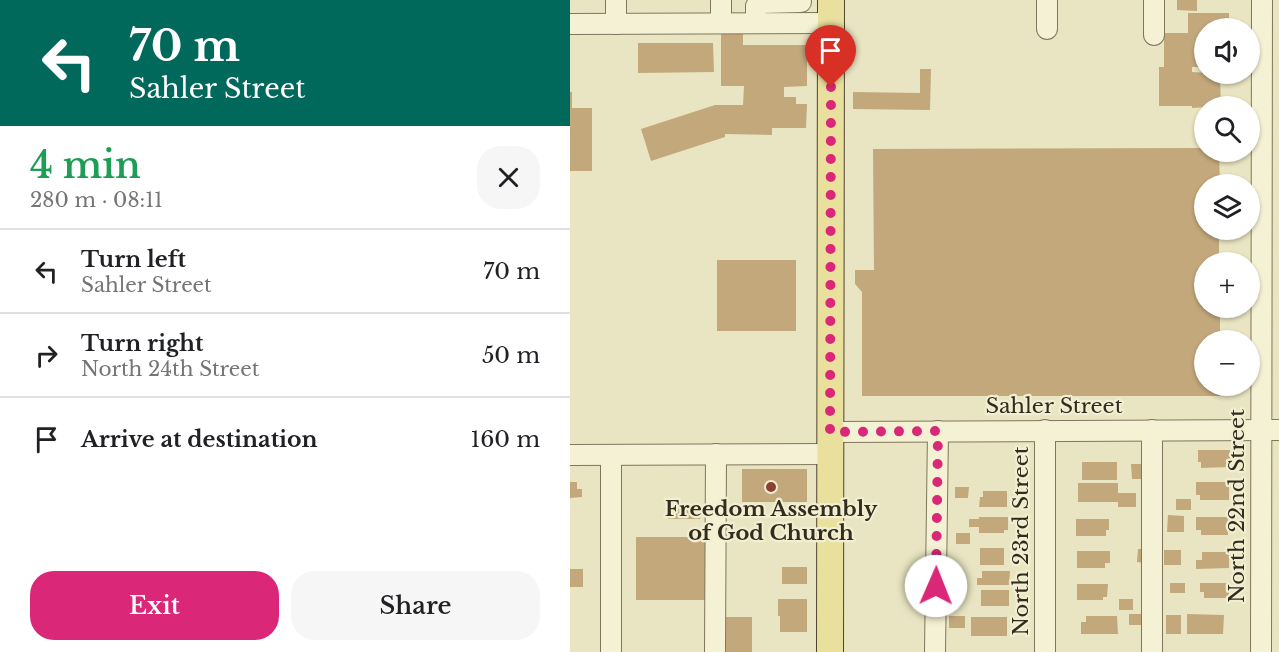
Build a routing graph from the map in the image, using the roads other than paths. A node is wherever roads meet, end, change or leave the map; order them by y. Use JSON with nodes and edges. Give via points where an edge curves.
{"nodes":[{"id":1,"x":616,"y":0,"type":"edge"},
{"id":2,"x":721,"y":0,"type":"edge"},
{"id":3,"x":1047,"y":0,"type":"edge"},
{"id":4,"x":1154,"y":0,"type":"edge"},
{"id":5,"x":1262,"y":0,"type":"edge"},
{"id":6,"x":759,"y":1,"type":"edge"},
{"id":7,"x":800,"y":1,"type":"edge"},
{"id":8,"x":831,"y":11,"type":"edge"},
{"id":9,"x":756,"y":22,"type":"junction"},
{"id":10,"x":721,"y":23,"type":"junction"},
{"id":11,"x":801,"y":23,"type":"junction"},
{"id":12,"x":570,"y":24,"type":"edge"},
{"id":13,"x":616,"y":24,"type":"junction"},
{"id":14,"x":1047,"y":29,"type":"dead end"},
{"id":15,"x":1154,"y":35,"type":"dead end"},
{"id":16,"x":1270,"y":197,"type":"edge"},
{"id":17,"x":1045,"y":430,"type":"junction"},
{"id":18,"x":1152,"y":430,"type":"junction"},
{"id":19,"x":1270,"y":430,"type":"edge"},
{"id":20,"x":938,"y":431,"type":"junction"},
{"id":21,"x":830,"y":443,"type":"junction"},
{"id":22,"x":716,"y":454,"type":"junction"},
{"id":23,"x":570,"y":455,"type":"edge"},
{"id":24,"x":611,"y":455,"type":"junction"},
{"id":25,"x":611,"y":652,"type":"edge"},
{"id":26,"x":715,"y":652,"type":"edge"},
{"id":27,"x":830,"y":652,"type":"edge"},
{"id":28,"x":935,"y":652,"type":"edge"},
{"id":29,"x":1045,"y":652,"type":"edge"},
{"id":30,"x":1152,"y":652,"type":"edge"},
{"id":31,"x":1261,"y":652,"type":"edge"}],
"edges":[{"from":1,"to":13,"type":"street"},
{"from":2,"to":10,"type":"street"},
{"from":3,"to":14,"type":"street"},
{"from":4,"to":15,"type":"street"},
{"from":5,"to":16,"type":"street","name":"North 22nd Street"},
{"from":6,"to":7,"type":"street"},
{"from":6,"to":9,"type":"street"},
{"from":7,"to":11,"type":"street"},
{"from":8,"to":11,"type":"street"},
{"from":8,"to":21,"type":"main road"},
{"from":9,"to":10,"type":"street"},
{"from":9,"to":11,"type":"street"},
{"from":10,"to":13,"type":"street"},
{"from":12,"to":13,"type":"street"},
{"from":16,"to":19,"type":"street","name":"North 22nd Street"},
{"from":17,"to":18,"type":"street","name":"Sahler Street"},
{"from":17,"to":20,"type":"street","name":"Sahler Street"},
{"from":17,"to":29,"type":"street","name":"North 23rd Street"},
{"from":18,"to":19,"type":"street","name":"Sahler Street"},
{"from":18,"to":30,"type":"street"},
{"from":19,"to":31,"type":"street","name":"North 22nd Street"},
{"from":20,"to":21,"type":"street","name":"Sahler Street"},
{"from":20,"to":28,"type":"street"},
{"from":21,"to":22,"type":"street","name":"Sahler Street"},
{"from":21,"to":27,"type":"main road"},
{"from":22,"to":24,"type":"street","name":"Sahler Street"},
{"from":22,"to":26,"type":"street"},
{"from":23,"to":24,"type":"street","name":"Sahler Street"},
{"from":24,"to":25,"type":"street"}]}
